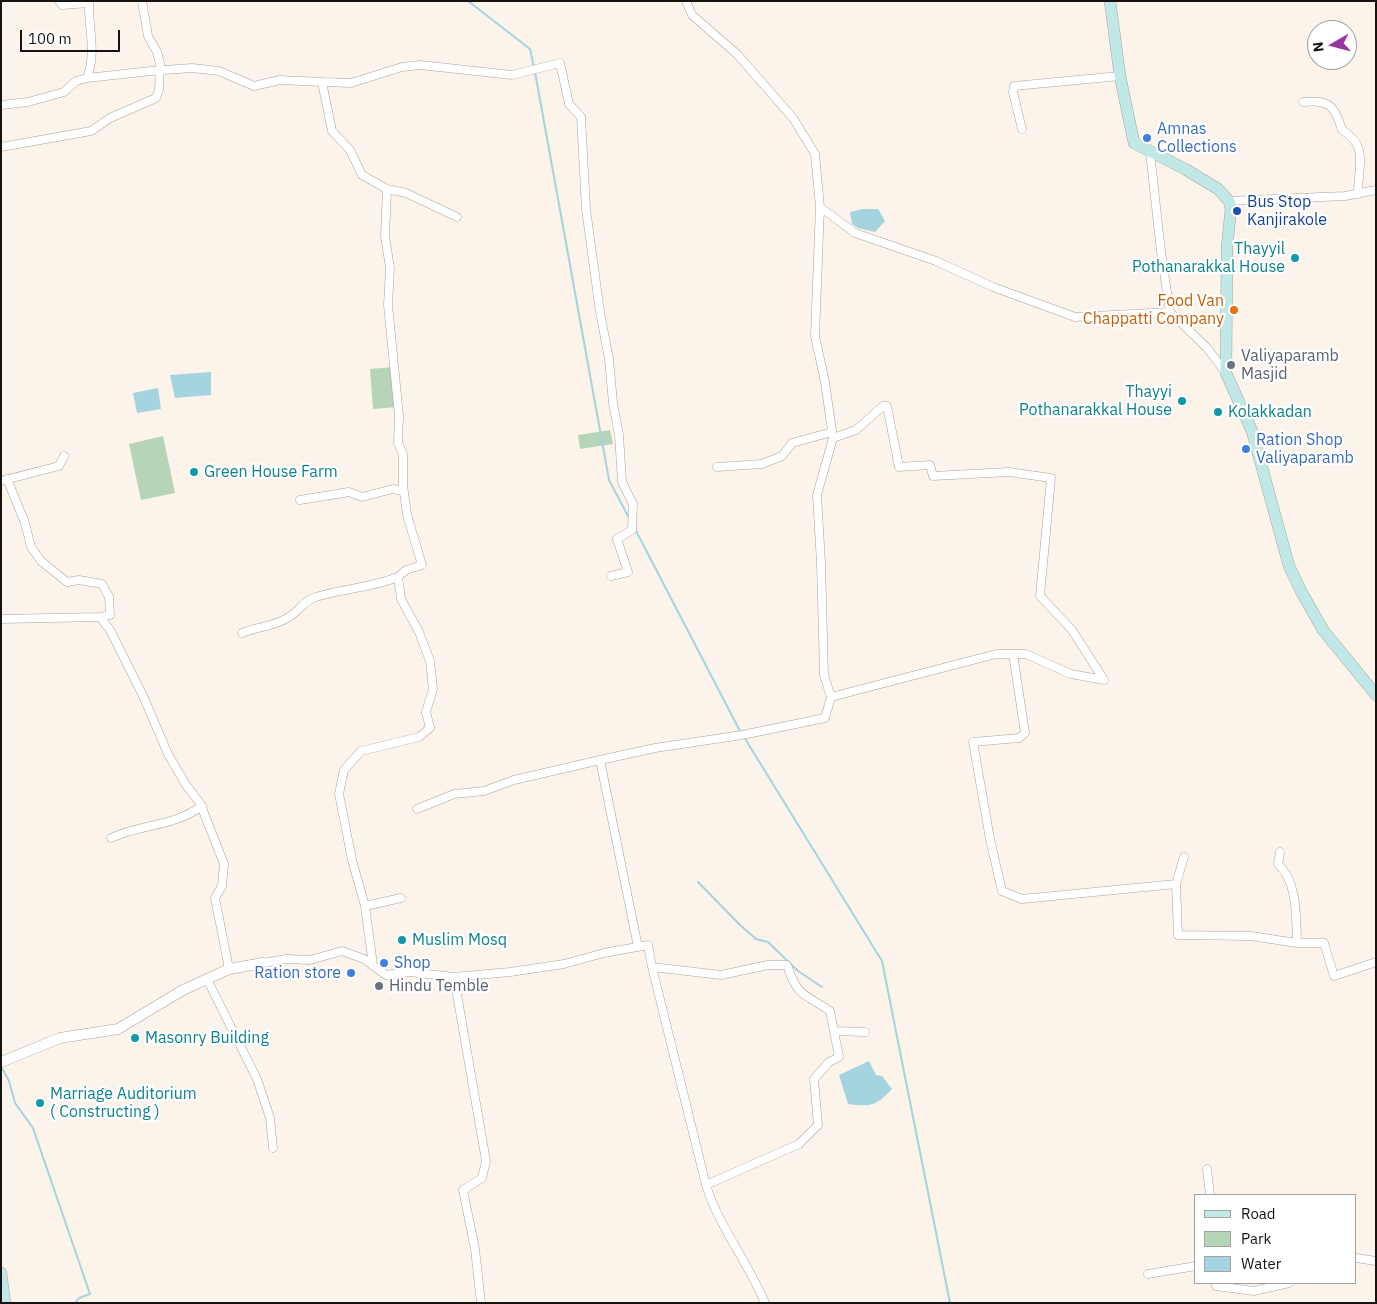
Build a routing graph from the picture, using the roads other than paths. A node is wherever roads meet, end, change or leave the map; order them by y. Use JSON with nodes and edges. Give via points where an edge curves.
{"nodes":[{"id":1,"x":59,"y":1,"type":"edge"},
{"id":2,"x":142,"y":1,"type":"edge"},
{"id":3,"x":686,"y":1,"type":"edge"},
{"id":4,"x":1110,"y":1,"type":"edge"},
{"id":5,"x":89,"y":2,"type":"edge"},
{"id":6,"x":160,"y":70,"type":"junction"},
{"id":7,"x":1120,"y":76,"type":"junction"},
{"id":8,"x":87,"y":78,"type":"junction"},
{"id":9,"x":322,"y":82,"type":"junction"},
{"id":10,"x":1303,"y":102,"type":"dead end"},
{"id":11,"x":1,"y":105,"type":"edge"},
{"id":12,"x":1022,"y":130,"type":"dead end"},
{"id":13,"x":1,"y":147,"type":"edge"},
{"id":14,"x":1150,"y":152,"type":"junction"},
{"id":15,"x":387,"y":189,"type":"junction"},
{"id":16,"x":1376,"y":190,"type":"edge"},
{"id":17,"x":1358,"y":194,"type":"junction"},
{"id":18,"x":1229,"y":201,"type":"junction"},
{"id":19,"x":820,"y":207,"type":"junction"},
{"id":20,"x":457,"y":217,"type":"dead end"},
{"id":21,"x":1170,"y":312,"type":"junction"},
{"id":22,"x":1226,"y":373,"type":"junction"},
{"id":23,"x":832,"y":435,"type":"junction"},
{"id":24,"x":64,"y":456,"type":"dead end"},
{"id":25,"x":717,"y":467,"type":"dead end"},
{"id":26,"x":4,"y":480,"type":"edge"},
{"id":27,"x":403,"y":491,"type":"junction"},
{"id":28,"x":300,"y":500,"type":"dead end"},
{"id":29,"x":611,"y":576,"type":"dead end"},
{"id":30,"x":398,"y":577,"type":"junction"},
{"id":31,"x":100,"y":617,"type":"junction"},
{"id":32,"x":1,"y":619,"type":"edge"},
{"id":33,"x":242,"y":633,"type":"dead end"},
{"id":34,"x":1013,"y":654,"type":"junction"},
{"id":35,"x":1376,"y":694,"type":"edge"},
{"id":36,"x":831,"y":697,"type":"junction"},
{"id":37,"x":600,"y":760,"type":"junction"},
{"id":38,"x":202,"y":806,"type":"junction"},
{"id":39,"x":417,"y":809,"type":"dead end"},
{"id":40,"x":111,"y":838,"type":"dead end"},
{"id":41,"x":1280,"y":852,"type":"dead end"},
{"id":42,"x":1184,"y":857,"type":"dead end"},
{"id":43,"x":1176,"y":884,"type":"junction"},
{"id":44,"x":401,"y":898,"type":"dead end"},
{"id":45,"x":364,"y":906,"type":"junction"},
{"id":46,"x":1297,"y":943,"type":"junction"},
{"id":47,"x":638,"y":947,"type":"junction"},
{"id":48,"x":263,"y":962,"type":"joint"},
{"id":49,"x":1376,"y":962,"type":"edge"},
{"id":50,"x":373,"y":965,"type":"junction"},
{"id":51,"x":652,"y":967,"type":"junction"},
{"id":52,"x":229,"y":969,"type":"junction"},
{"id":53,"x":454,"y":977,"type":"junction"},
{"id":54,"x":207,"y":979,"type":"junction"},
{"id":55,"x":834,"y":1031,"type":"junction"},
{"id":56,"x":865,"y":1032,"type":"dead end"},
{"id":57,"x":1,"y":1062,"type":"edge"},
{"id":58,"x":273,"y":1148,"type":"dead end"},
{"id":59,"x":1207,"y":1169,"type":"dead end"},
{"id":60,"x":706,"y":1185,"type":"junction"},
{"id":61,"x":1210,"y":1194,"type":"edge"},
{"id":62,"x":1357,"y":1258,"type":"edge"},
{"id":63,"x":1376,"y":1261,"type":"edge"},
{"id":64,"x":1194,"y":1266,"type":"edge"},
{"id":65,"x":1,"y":1273,"type":"edge"},
{"id":66,"x":1148,"y":1274,"type":"dead end"},
{"id":67,"x":1216,"y":1284,"type":"edge"},
{"id":68,"x":1285,"y":1284,"type":"edge"},
{"id":69,"x":5,"y":1303,"type":"edge"},
{"id":70,"x":481,"y":1303,"type":"edge"},
{"id":71,"x":765,"y":1303,"type":"edge"}],
"edges":[{"from":1,"to":5,"type":"street","via":[[62,5]]},
{"from":2,"to":6,"type":"street","via":[[148,36],[157,52]]},
{"from":3,"to":19,"type":"street","via":[[692,15],[737,54],[793,118],[815,154]]},
{"from":4,"to":7,"type":"main road"},
{"from":5,"to":8,"type":"street","via":[[87,16],[93,62]]},
{"from":6,"to":8,"type":"street"},
{"from":6,"to":9,"type":"street","via":[[192,68],[219,71],[254,86],[280,80]]},
{"from":6,"to":13,"type":"street","via":[[156,98],[110,118],[91,131]]},
{"from":7,"to":12,"type":"street","via":[[1014,86]]},
{"from":7,"to":14,"type":"main road","via":[[1131,136],[1134,143]]},
{"from":8,"to":11,"type":"street","via":[[76,81],[64,92],[28,102]]},
{"from":9,"to":15,"type":"street","via":[[332,131],[350,150],[362,175]]},
{"from":9,"to":29,"type":"street","via":[[351,83],[402,67],[420,65],[512,75],[560,63],[569,104],[580,117],[589,238],[609,359],[622,482],[633,504],[632,530],[616,539],[628,572]]},
{"from":10,"to":17,"type":"street","via":[[1325,102],[1336,112],[1342,130],[1360,147]]},
{"from":14,"to":18,"type":"main road","via":[[1218,189]]},
{"from":14,"to":21,"type":"street"},
{"from":15,"to":20,"type":"street","via":[[406,193]]},
{"from":15,"to":27,"type":"street","via":[[388,305],[399,408],[398,443],[403,454]]},
{"from":16,"to":17,"type":"street"},
{"from":17,"to":18,"type":"street"},
{"from":18,"to":22,"type":"main road"},
{"from":19,"to":21,"type":"street","via":[[855,233],[1075,317]]},
{"from":19,"to":23,"type":"street","via":[[815,336]]},
{"from":21,"to":22,"type":"street","via":[[1207,348]]},
{"from":22,"to":35,"type":"main road","via":[[1252,431],[1289,566],[1297,584],[1323,630]]},
{"from":23,"to":25,"type":"street","via":[[792,443],[782,456],[762,464]]},
{"from":23,"to":34,"type":"street","via":[[856,430],[887,406],[899,467],[930,465],[933,476],[1009,472],[1051,478],[1040,596],[1072,630],[1104,680],[1070,674],[1026,654]]},
{"from":23,"to":36,"type":"street","via":[[817,495],[824,675]]},
{"from":24,"to":26,"type":"street","via":[[59,466]]},
{"from":26,"to":31,"type":"street","via":[[25,523],[30,547],[41,561],[67,582],[79,580],[102,584],[109,597],[110,615]]},
{"from":27,"to":28,"type":"street","via":[[362,497],[349,492]]},
{"from":27,"to":30,"type":"street","via":[[422,565],[406,570]]},
{"from":30,"to":33,"type":"street","via":[[314,597],[289,618]]},
{"from":30,"to":45,"type":"street","via":[[401,599],[430,661],[433,689],[426,712],[430,728],[419,737],[361,751],[344,770],[339,794]]},
{"from":31,"to":32,"type":"street"},
{"from":31,"to":38,"type":"street","via":[[110,630],[146,702],[168,754]]},
{"from":34,"to":36,"type":"street","via":[[996,654]]},
{"from":34,"to":43,"type":"street","via":[[1025,732],[1018,738],[974,742],[1002,891],[1022,899]]},
{"from":36,"to":37,"type":"street","via":[[825,718],[816,721]]},
{"from":37,"to":39,"type":"street","via":[[514,780],[484,791],[454,794]]},
{"from":37,"to":47,"type":"street"},
{"from":38,"to":40,"type":"street","via":[[169,824],[123,832]]},
{"from":38,"to":52,"type":"street","via":[[224,864],[222,886],[215,898]]},
{"from":41,"to":46,"type":"street","via":[[1278,864],[1286,872],[1295,905]]},
{"from":42,"to":43,"type":"street"},
{"from":43,"to":46,"type":"street","via":[[1178,935],[1251,936]]},
{"from":44,"to":45,"type":"street"},
{"from":45,"to":50,"type":"street"},
{"from":46,"to":49,"type":"street","via":[[1324,944],[1334,976]]},
{"from":47,"to":51,"type":"street","via":[[648,945]]},
{"from":47,"to":53,"type":"street","via":[[564,964]]},
{"from":48,"to":50,"type":"street","via":[[310,960],[342,950]]},
{"from":48,"to":52,"type":"street"},
{"from":50,"to":53,"type":"street","via":[[386,974],[410,972]]},
{"from":51,"to":55,"type":"street","via":[[721,975],[768,965],[787,965],[793,983],[804,997],[830,1011]]},
{"from":51,"to":60,"type":"street"},
{"from":52,"to":54,"type":"street"},
{"from":53,"to":70,"type":"street","via":[[486,1161],[482,1178],[463,1190],[475,1249]]},
{"from":54,"to":57,"type":"street","via":[[118,1029],[60,1038]]},
{"from":54,"to":58,"type":"street","via":[[257,1079],[270,1118]]},
{"from":55,"to":56,"type":"street"},
{"from":55,"to":60,"type":"street","via":[[840,1057],[829,1062],[814,1079],[818,1125],[792,1148]]},
{"from":59,"to":61,"type":"street"},
{"from":60,"to":71,"type":"street","via":[[713,1208]]},
{"from":62,"to":63,"type":"street"},
{"from":64,"to":66,"type":"street"},
{"from":65,"to":69,"type":"main road"},
{"from":67,"to":68,"type":"street","via":[[1254,1291]]}]}
